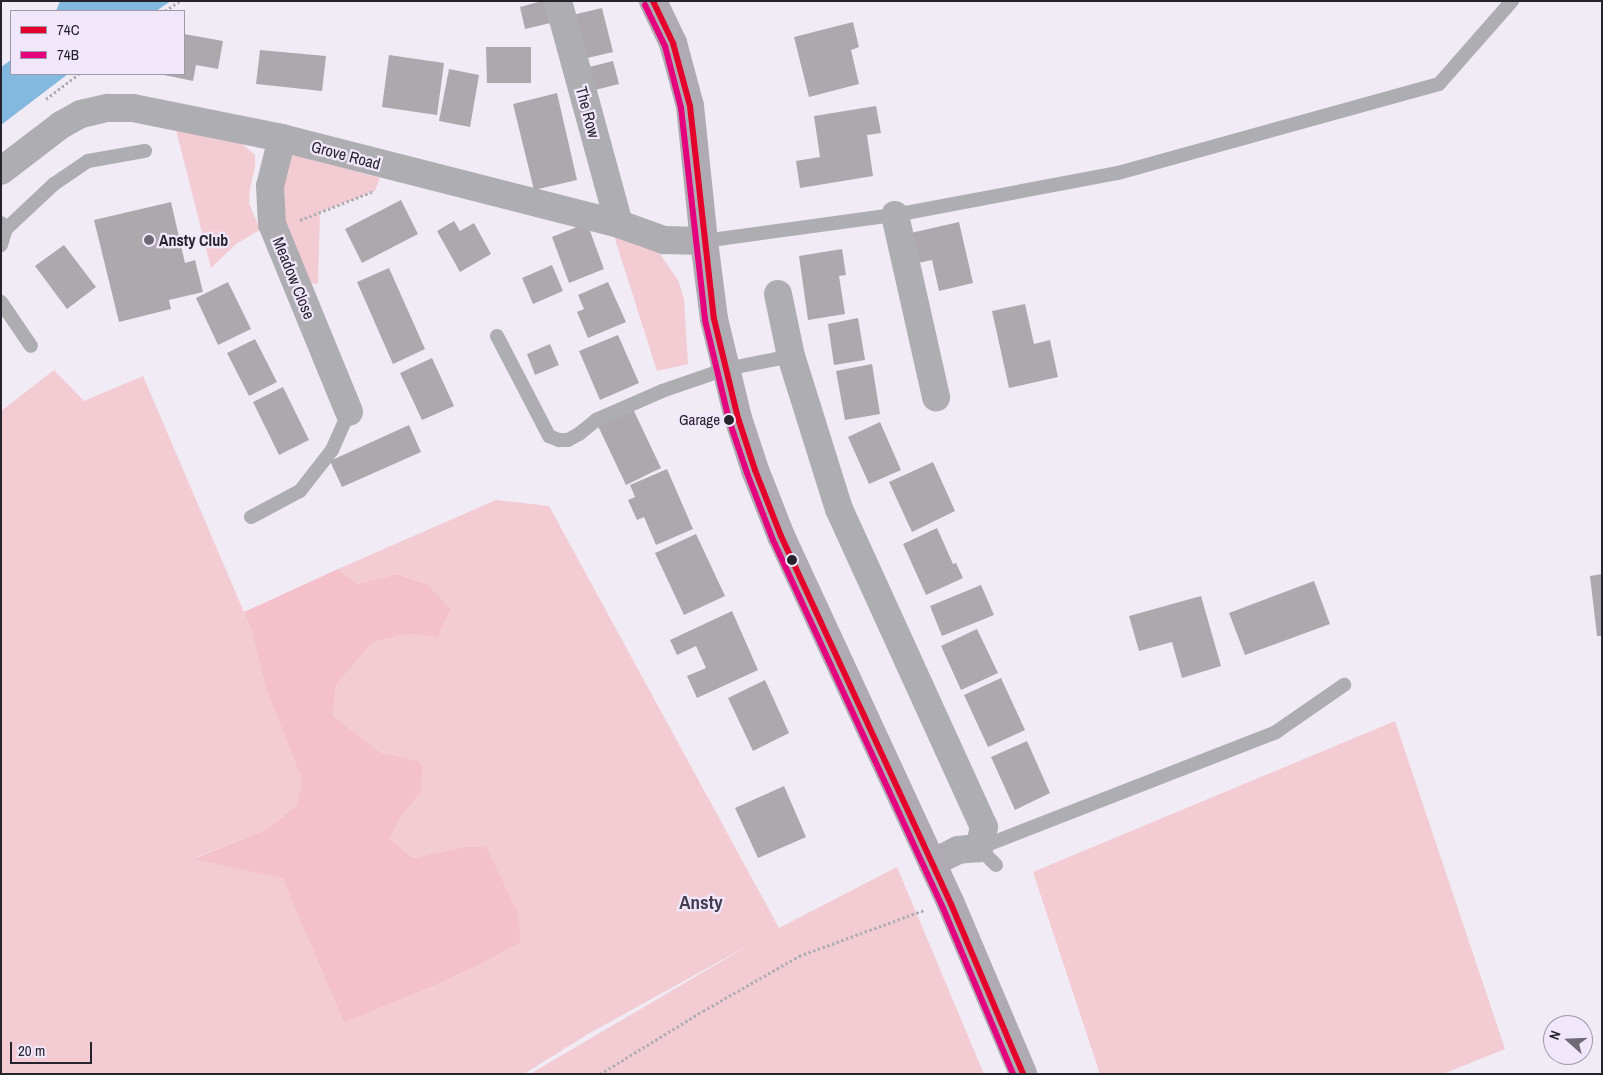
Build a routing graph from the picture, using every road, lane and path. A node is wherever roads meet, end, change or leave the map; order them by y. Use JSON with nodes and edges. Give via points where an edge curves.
{"nodes":[{"id":1,"x":180,"y":1,"type":"edge"},
{"id":2,"x":558,"y":1,"type":"edge"},
{"id":3,"x":653,"y":1,"type":"edge"},
{"id":4,"x":1512,"y":1,"type":"edge"},
{"id":5,"x":166,"y":10,"type":"edge"},
{"id":6,"x":282,"y":138,"type":"junction"},
{"id":7,"x":146,"y":151,"type":"dead end"},
{"id":8,"x":385,"y":165,"type":"junction"},
{"id":9,"x":1,"y":171,"type":"edge"},
{"id":10,"x":895,"y":215,"type":"junction"},
{"id":11,"x":619,"y":224,"type":"junction"},
{"id":12,"x":3,"y":226,"type":"edge"},
{"id":13,"x":274,"y":230,"type":"junction"},
{"id":14,"x":704,"y":241,"type":"junction"},
{"id":15,"x":1,"y":245,"type":"edge"},
{"id":16,"x":778,"y":294,"type":"dead end"},
{"id":17,"x":1,"y":302,"type":"edge"},
{"id":18,"x":497,"y":336,"type":"dead end"},
{"id":19,"x":31,"y":346,"type":"dead end"},
{"id":20,"x":791,"y":356,"type":"junction"},
{"id":21,"x":726,"y":369,"type":"junction"},
{"id":22,"x":936,"y":397,"type":"dead end"},
{"id":23,"x":349,"y":412,"type":"joint"},
{"id":24,"x":251,"y":517,"type":"dead end"},
{"id":25,"x":1344,"y":685,"type":"dead end"},
{"id":26,"x":988,"y":857,"type":"junction"},
{"id":27,"x":932,"y":864,"type":"junction"},
{"id":28,"x":952,"y":904,"type":"junction"},
{"id":29,"x":600,"y":1074,"type":"edge"},
{"id":30,"x":1023,"y":1074,"type":"edge"}],
"edges":[{"from":1,"to":5,"type":"path"},
{"from":2,"to":11,"type":"street","name":"The Row"},
{"from":3,"to":14,"type":"main road","via":[[673,43],[690,106]]},
{"from":4,"to":10,"type":"lane","via":[[1438,84],[1118,173]]},
{"from":6,"to":8,"type":"street","name":"Grove Road"},
{"from":6,"to":9,"type":"street","name":"Grove Road","via":[[133,108],[108,108],[81,114],[61,125]]},
{"from":6,"to":13,"type":"street","name":"Meadow Close","via":[[270,186]]},
{"from":7,"to":12,"type":"lane","via":[[88,161]]},
{"from":8,"to":11,"type":"street","name":"Grove Road"},
{"from":8,"to":13,"type":"path","via":[[375,191]]},
{"from":10,"to":14,"type":"lane"},
{"from":10,"to":22,"type":"street"},
{"from":11,"to":14,"type":"street","name":"Grove Road","via":[[664,240]]},
{"from":12,"to":15,"type":"lane"},
{"from":13,"to":23,"type":"street","name":"Meadow Close"},
{"from":14,"to":21,"type":"main road","via":[[714,319]]},
{"from":16,"to":20,"type":"street"},
{"from":17,"to":19,"type":"lane"},
{"from":18,"to":21,"type":"lane","via":[[549,436],[559,440],[568,440],[596,420],[662,391]]},
{"from":20,"to":21,"type":"lane"},
{"from":20,"to":26,"type":"street","via":[[839,509],[984,827]]},
{"from":21,"to":27,"type":"main road","via":[[755,470],[781,536]]},
{"from":23,"to":24,"type":"lane","via":[[332,450],[300,491]]},
{"from":25,"to":26,"type":"lane","via":[[1276,732]]},
{"from":26,"to":27,"type":"street","via":[[958,850]]},
{"from":27,"to":28,"type":"main road"},
{"from":28,"to":29,"type":"path","via":[[912,913],[799,956]]},
{"from":28,"to":30,"type":"main road"}]}
